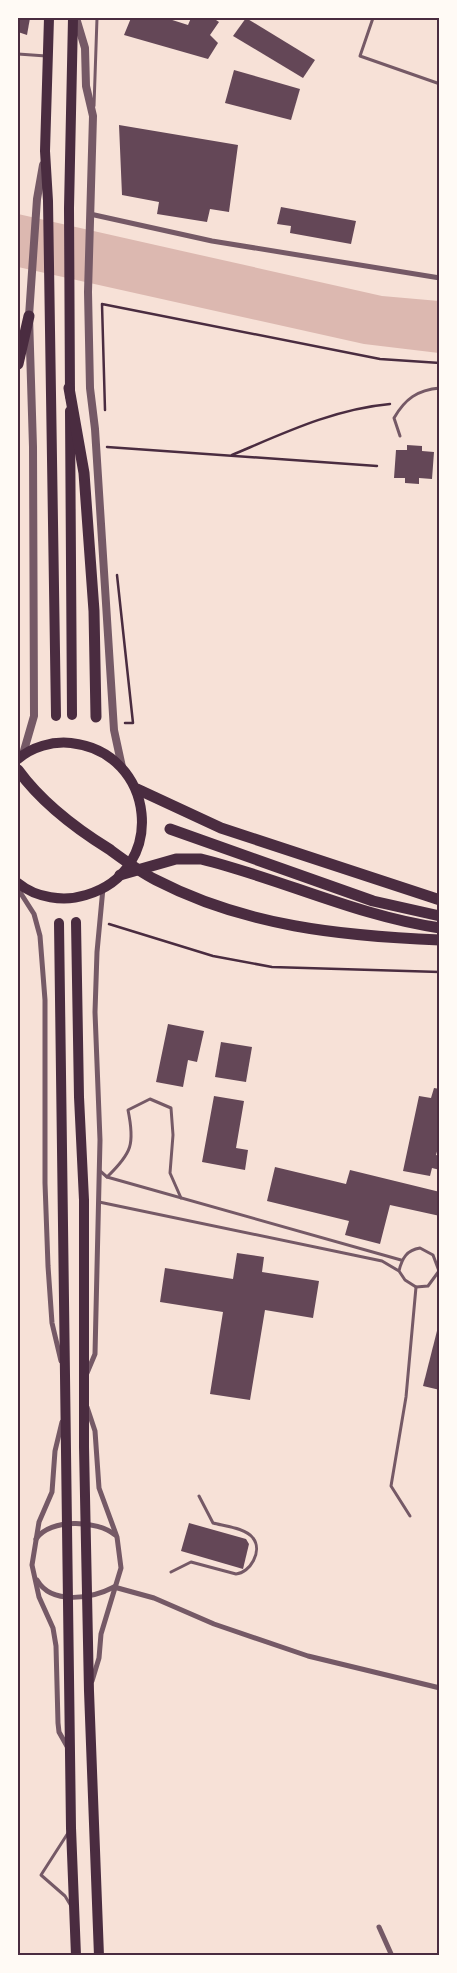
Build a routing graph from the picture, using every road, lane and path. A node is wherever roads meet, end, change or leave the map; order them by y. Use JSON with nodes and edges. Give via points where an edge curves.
{"nodes":[{"id":1,"x":49,"y":18,"type":"edge"},
{"id":2,"x":74,"y":18,"type":"edge"},
{"id":3,"x":97,"y":18,"type":"edge"},
{"id":4,"x":373,"y":18,"type":"edge"},
{"id":5,"x":18,"y":54,"type":"edge"},
{"id":6,"x":47,"y":56,"type":"junction"},
{"id":7,"x":440,"y":84,"type":"edge"},
{"id":8,"x":93,"y":116,"type":"junction"},
{"id":9,"x":45,"y":151,"type":"junction"},
{"id":10,"x":90,"y":214,"type":"junction"},
{"id":11,"x":440,"y":278,"type":"edge"},
{"id":12,"x":29,"y":316,"type":"junction"},
{"id":13,"x":440,"y":363,"type":"edge"},
{"id":14,"x":18,"y":364,"type":"edge"},
{"id":15,"x":69,"y":388,"type":"junction"},
{"id":16,"x":440,"y":388,"type":"edge"},
{"id":17,"x":390,"y":404,"type":"dead end"},
{"id":18,"x":105,"y":410,"type":"dead end"},
{"id":19,"x":400,"y":436,"type":"dead end"},
{"id":20,"x":231,"y":455,"type":"junction"},
{"id":21,"x":106,"y":456,"type":"dead end"},
{"id":22,"x":377,"y":466,"type":"dead end"},
{"id":23,"x":116,"y":569,"type":"dead end"},
{"id":24,"x":72,"y":715,"type":"dead end"},
{"id":25,"x":56,"y":716,"type":"dead end"},
{"id":26,"x":96,"y":717,"type":"dead end"},
{"id":27,"x":114,"y":724,"type":"junction"},
{"id":28,"x":20,"y":757,"type":"edge"},
{"id":29,"x":122,"y":767,"type":"junction"},
{"id":30,"x":18,"y":770,"type":"edge"},
{"id":31,"x":137,"y":790,"type":"junction"},
{"id":32,"x":170,"y":829,"type":"dead end"},
{"id":33,"x":120,"y":875,"type":"junction"},
{"id":34,"x":18,"y":883,"type":"edge"},
{"id":35,"x":104,"y":888,"type":"junction"},
{"id":36,"x":18,"y":889,"type":"edge"},
{"id":37,"x":440,"y":900,"type":"edge"},
{"id":38,"x":440,"y":916,"type":"edge"},
{"id":39,"x":76,"y":922,"type":"dead end"},
{"id":40,"x":59,"y":923,"type":"dead end"},
{"id":41,"x":101,"y":923,"type":"junction"},
{"id":42,"x":440,"y":928,"type":"edge"},
{"id":43,"x":440,"y":940,"type":"edge"},
{"id":44,"x":440,"y":972,"type":"edge"},
{"id":45,"x":100,"y":1170,"type":"junction"},
{"id":46,"x":107,"y":1177,"type":"junction"},
{"id":47,"x":182,"y":1199,"type":"junction"},
{"id":48,"x":99,"y":1202,"type":"junction"},
{"id":49,"x":401,"y":1260,"type":"junction"},
{"id":50,"x":398,"y":1271,"type":"junction"},
{"id":51,"x":416,"y":1287,"type":"junction"},
{"id":52,"x":65,"y":1374,"type":"junction"},
{"id":53,"x":84,"y":1380,"type":"junction"},
{"id":54,"x":84,"y":1396,"type":"junction"},
{"id":55,"x":64,"y":1413,"type":"junction"},
{"id":56,"x":200,"y":1496,"type":"dead end"},
{"id":57,"x":410,"y":1516,"type":"dead end"},
{"id":58,"x":67,"y":1524,"type":"junction"},
{"id":59,"x":86,"y":1524,"type":"junction"},
{"id":60,"x":117,"y":1537,"type":"junction"},
{"id":61,"x":35,"y":1542,"type":"junction"},
{"id":62,"x":171,"y":1572,"type":"dead end"},
{"id":63,"x":35,"y":1576,"type":"junction"},
{"id":64,"x":114,"y":1587,"type":"junction"},
{"id":65,"x":68,"y":1597,"type":"junction"},
{"id":66,"x":87,"y":1597,"type":"junction"},
{"id":67,"x":440,"y":1688,"type":"edge"},
{"id":68,"x":89,"y":1691,"type":"junction"},
{"id":69,"x":69,"y":1751,"type":"junction"},
{"id":70,"x":71,"y":1828,"type":"junction"},
{"id":71,"x":74,"y":1913,"type":"junction"},
{"id":72,"x":379,"y":1927,"type":"dead end"},
{"id":73,"x":76,"y":1956,"type":"edge"},
{"id":74,"x":99,"y":1956,"type":"edge"},
{"id":75,"x":392,"y":1956,"type":"edge"}],
"edges":[{"from":1,"to":6,"type":"main road"},
{"from":2,"to":8,"type":"street","via":[[85,48],[86,86]]},
{"from":2,"to":15,"type":"main road"},
{"from":3,"to":8,"type":"lane"},
{"from":4,"to":7,"type":"lane","via":[[360,56]]},
{"from":5,"to":6,"type":"lane"},
{"from":6,"to":9,"type":"main road"},
{"from":8,"to":10,"type":"street"},
{"from":9,"to":12,"type":"street"},
{"from":9,"to":25,"type":"main road"},
{"from":10,"to":11,"type":"street","via":[[222,243]]},
{"from":10,"to":27,"type":"street","via":[[90,388]]},
{"from":12,"to":14,"type":"highway"},
{"from":12,"to":28,"type":"street","via":[[34,716]]},
{"from":13,"to":18,"type":"path","via":[[380,359],[102,304]]},
{"from":15,"to":24,"type":"main road"},
{"from":15,"to":26,"type":"highway","via":[[84,473],[94,611]]},
{"from":16,"to":19,"type":"lane","via":[[429,389],[404,401],[394,418]]},
{"from":17,"to":20,"type":"path","via":[[360,407],[303,425]]},
{"from":20,"to":21,"type":"path","via":[[106,446]]},
{"from":20,"to":22,"type":"path"},
{"from":23,"to":27,"type":"path","via":[[133,723]]},
{"from":27,"to":29,"type":"street"},
{"from":28,"to":29,"type":"main road","via":[[40,746],[62,742],[83,744],[104,753]]},
{"from":29,"to":31,"type":"main road"},
{"from":30,"to":43,"type":"highway","via":[[73,827],[156,880],[205,901],[311,931]]},
{"from":31,"to":33,"type":"main road","via":[[143,826],[132,860]]},
{"from":31,"to":37,"type":"highway","via":[[221,828]]},
{"from":32,"to":38,"type":"highway","via":[[373,901]]},
{"from":33,"to":35,"type":"main road"},
{"from":33,"to":42,"type":"highway","via":[[176,859],[201,859],[349,908]]},
{"from":34,"to":35,"type":"main road","via":[[32,892],[62,899],[78,898]]},
{"from":35,"to":41,"type":"street"},
{"from":36,"to":52,"type":"street","via":[[34,914],[40,936],[49,1276],[52,1323]]},
{"from":39,"to":53,"type":"main road","via":[[84,1200]]},
{"from":40,"to":52,"type":"main road"},
{"from":41,"to":44,"type":"path","via":[[127,928],[213,956],[272,967]]},
{"from":41,"to":45,"type":"street","via":[[95,1012]]},
{"from":45,"to":46,"type":"lane"},
{"from":45,"to":48,"type":"street"},
{"from":46,"to":47,"type":"lane"},
{"from":46,"to":47,"type":"lane","via":[[124,1161],[133,1136],[128,1110],[150,1099],[171,1108],[170,1173]]},
{"from":47,"to":49,"type":"lane"},
{"from":48,"to":50,"type":"lane","via":[[382,1261]]},
{"from":48,"to":53,"type":"street","via":[[95,1354]]},
{"from":49,"to":50,"type":"lane"},
{"from":49,"to":51,"type":"lane","via":[[408,1252],[420,1248],[438,1262],[439,1271],[435,1279],[428,1286]]},
{"from":50,"to":51,"type":"lane"},
{"from":51,"to":57,"type":"lane","via":[[406,1397],[391,1486]]},
{"from":52,"to":55,"type":"main road"},
{"from":53,"to":54,"type":"main road"},
{"from":54,"to":59,"type":"main road"},
{"from":54,"to":60,"type":"street","via":[[95,1431],[99,1488]]},
{"from":55,"to":58,"type":"main road"},
{"from":55,"to":61,"type":"street","via":[[55,1451],[52,1492],[39,1522]]},
{"from":56,"to":62,"type":"lane","via":[[213,1523],[253,1537],[256,1546],[251,1567],[243,1574],[236,1574],[191,1562]]},
{"from":58,"to":59,"type":"street"},
{"from":58,"to":61,"type":"street","via":[[48,1529]]},
{"from":58,"to":65,"type":"main road"},
{"from":59,"to":60,"type":"street","via":[[101,1526]]},
{"from":59,"to":66,"type":"main road"},
{"from":60,"to":64,"type":"street","via":[[121,1568]]},
{"from":61,"to":63,"type":"street","via":[[32,1565]]},
{"from":63,"to":65,"type":"street","via":[[44,1589]]},
{"from":63,"to":69,"type":"street","via":[[53,1628],[59,1732]]},
{"from":64,"to":66,"type":"street"},
{"from":64,"to":67,"type":"street","via":[[154,1598],[214,1624],[308,1656]]},
{"from":64,"to":68,"type":"street"},
{"from":65,"to":66,"type":"street"},
{"from":65,"to":69,"type":"main road"},
{"from":66,"to":68,"type":"main road"},
{"from":68,"to":74,"type":"main road"},
{"from":69,"to":70,"type":"main road"},
{"from":70,"to":71,"type":"main road"},
{"from":70,"to":71,"type":"lane","via":[[41,1875],[65,1896]]},
{"from":71,"to":73,"type":"main road"},
{"from":72,"to":75,"type":"street"}]}
